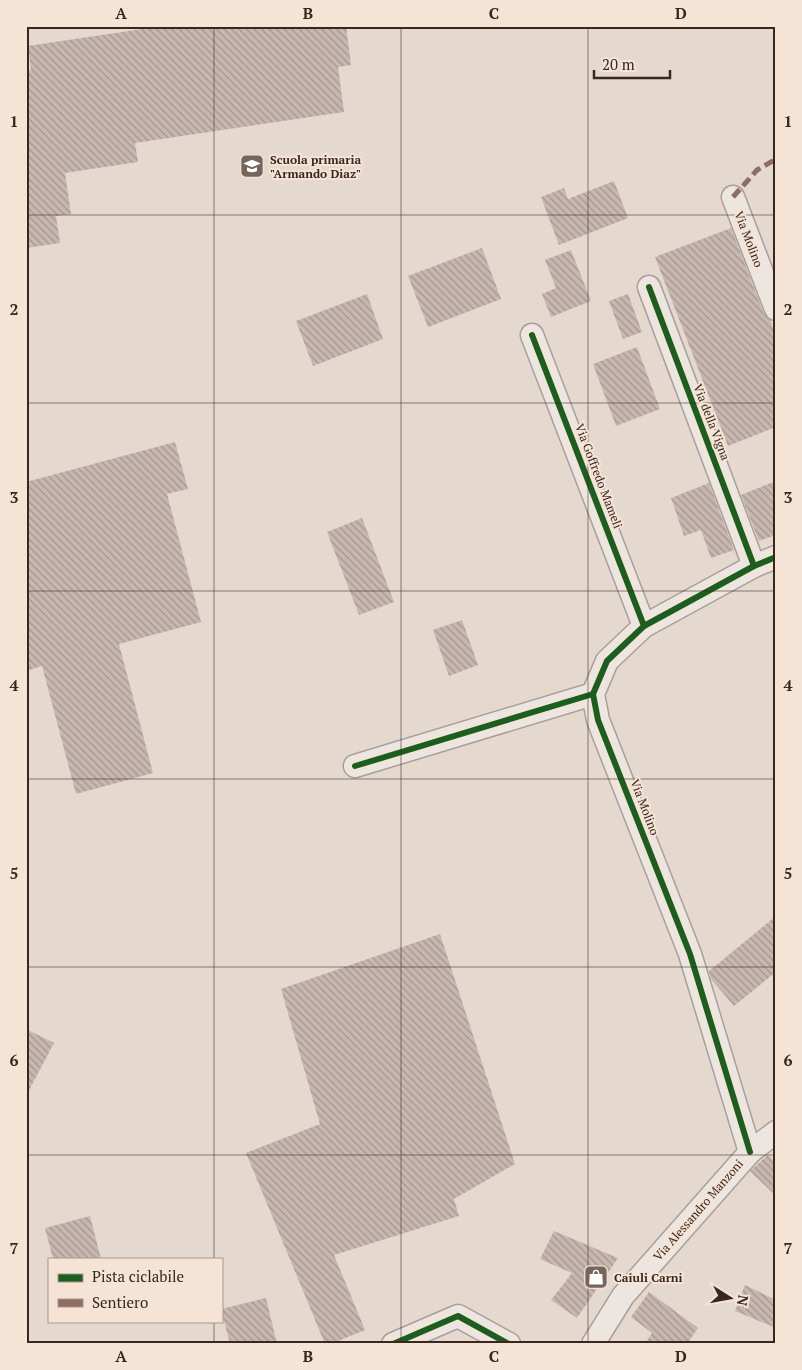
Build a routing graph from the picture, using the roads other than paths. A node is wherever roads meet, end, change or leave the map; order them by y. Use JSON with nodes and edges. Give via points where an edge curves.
{"nodes":[{"id":1,"x":733,"y":197,"type":"dead end"},
{"id":2,"x":649,"y":287,"type":"dead end"},
{"id":3,"x":776,"y":309,"type":"edge"},
{"id":4,"x":532,"y":335,"type":"dead end"},
{"id":5,"x":776,"y":557,"type":"edge"},
{"id":6,"x":754,"y":566,"type":"junction"},
{"id":7,"x":644,"y":626,"type":"junction"},
{"id":8,"x":593,"y":694,"type":"junction"},
{"id":9,"x":355,"y":766,"type":"dead end"},
{"id":10,"x":776,"y":1132,"type":"edge"},
{"id":11,"x":750,"y":1152,"type":"junction"},
{"id":12,"x":393,"y":1344,"type":"edge"},
{"id":13,"x":509,"y":1344,"type":"edge"},
{"id":14,"x":593,"y":1344,"type":"edge"}],
"edges":[{"from":1,"to":3,"type":"street","name":"Via Molino"},
{"from":2,"to":6,"type":"street","name":"Via della Vigna"},
{"from":4,"to":7,"type":"street","name":"Via Goffredo Mameli"},
{"from":5,"to":6,"type":"street"},
{"from":6,"to":7,"type":"street"},
{"from":7,"to":8,"type":"street","via":[[607,661]]},
{"from":8,"to":9,"type":"street"},
{"from":8,"to":11,"type":"street","name":"Via Molino","via":[[598,720],[690,954]]},
{"from":10,"to":11,"type":"street","name":"Via Alessandro Manzoni"},
{"from":11,"to":14,"type":"street","name":"Via Alessandro Manzoni","via":[[623,1296]]},
{"from":12,"to":13,"type":"street","via":[[458,1316]]}]}
